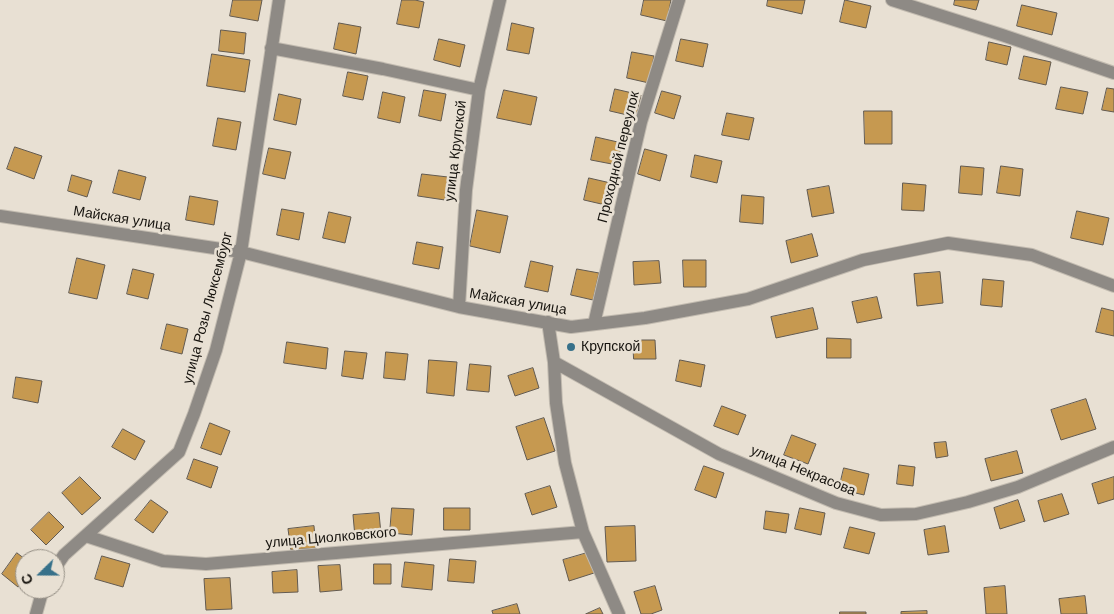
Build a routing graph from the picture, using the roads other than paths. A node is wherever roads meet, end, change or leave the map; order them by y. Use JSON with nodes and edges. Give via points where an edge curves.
{"nodes":[{"id":1,"x":279,"y":0,"type":"edge"},
{"id":2,"x":500,"y":0,"type":"edge"},
{"id":3,"x":679,"y":0,"type":"edge"},
{"id":4,"x":892,"y":0,"type":"edge"},
{"id":5,"x":271,"y":48,"type":"junction"},
{"id":6,"x":1114,"y":72,"type":"edge"},
{"id":7,"x":479,"y":90,"type":"junction"},
{"id":8,"x":0,"y":216,"type":"edge"},
{"id":9,"x":241,"y":252,"type":"junction"},
{"id":10,"x":1114,"y":286,"type":"edge"},
{"id":11,"x":459,"y":307,"type":"junction"},
{"id":12,"x":548,"y":322,"type":"junction"},
{"id":13,"x":594,"y":324,"type":"junction"},
{"id":14,"x":554,"y":362,"type":"junction"},
{"id":15,"x":1114,"y":447,"type":"edge"},
{"id":16,"x":583,"y":532,"type":"junction"},
{"id":17,"x":86,"y":536,"type":"junction"},
{"id":18,"x":65,"y":554,"type":"edge"},
{"id":19,"x":40,"y":599,"type":"edge"},
{"id":20,"x":36,"y":614,"type":"edge"},
{"id":21,"x":619,"y":614,"type":"edge"}],
"edges":[{"from":1,"to":5,"type":"street","name":"улица Розы Люксембург"},
{"from":2,"to":7,"type":"street","name":"улица Крупской"},
{"from":3,"to":13,"type":"street","name":"Проходной переулок","via":[[641,122]]},
{"from":4,"to":6,"type":"street"},
{"from":5,"to":7,"type":"street"},
{"from":5,"to":9,"type":"street","name":"улица Розы Люксембург"},
{"from":7,"to":11,"type":"street","name":"улица Крупской","via":[[466,190]]},
{"from":8,"to":9,"type":"street","name":"Майская улица"},
{"from":9,"to":11,"type":"street","name":"Майская улица"},
{"from":9,"to":17,"type":"street","name":"улица Розы Люксембург","via":[[216,350],[178,452]]},
{"from":10,"to":13,"type":"street","name":"Майская улица","via":[[1032,255],[948,243],[863,260],[748,299]]},
{"from":11,"to":12,"type":"street","name":"Майская улица"},
{"from":12,"to":13,"type":"street","name":"Майская улица","via":[[571,327]]},
{"from":12,"to":14,"type":"street"},
{"from":14,"to":15,"type":"street","name":"улица Некрасова","via":[[720,454],[836,503],[881,515],[916,514],[968,502],[1018,487]]},
{"from":14,"to":16,"type":"street","via":[[565,463]]},
{"from":16,"to":17,"type":"street","name":"улица Циолковского","via":[[206,564],[163,561]]},
{"from":16,"to":21,"type":"street"},
{"from":17,"to":18,"type":"street","name":"улица Розы Люксембург"},
{"from":19,"to":20,"type":"street"}]}
